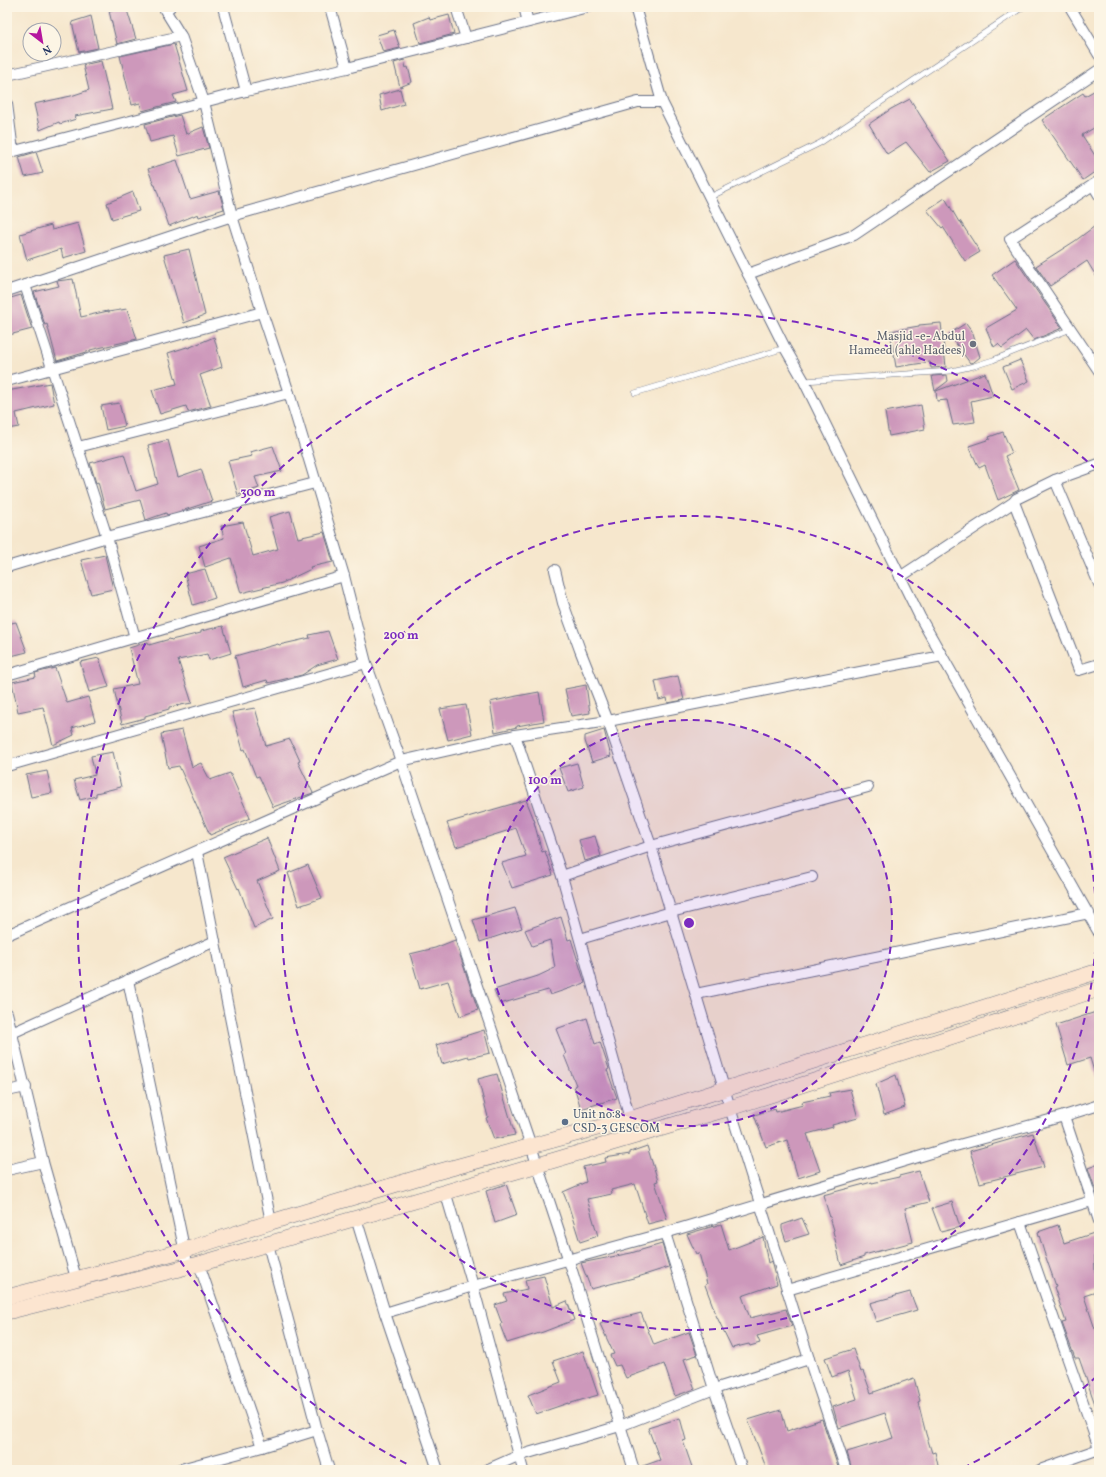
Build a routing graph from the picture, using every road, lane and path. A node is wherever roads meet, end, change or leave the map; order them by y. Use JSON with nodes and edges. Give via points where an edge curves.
{"nodes":[{"id":1,"x":170,"y":7,"type":"edge"},
{"id":2,"x":223,"y":7,"type":"edge"},
{"id":3,"x":330,"y":7,"type":"edge"},
{"id":4,"x":456,"y":7,"type":"edge"},
{"id":5,"x":524,"y":7,"type":"edge"},
{"id":6,"x":588,"y":7,"type":"edge"},
{"id":7,"x":635,"y":7,"type":"edge"},
{"id":8,"x":1023,"y":7,"type":"edge"},
{"id":9,"x":1070,"y":7,"type":"edge"},
{"id":10,"x":528,"y":22,"type":"junction"},
{"id":11,"x":181,"y":36,"type":"junction"},
{"id":12,"x":466,"y":38,"type":"junction"},
{"id":13,"x":1099,"y":55,"type":"edge"},
{"id":14,"x":347,"y":68,"type":"junction"},
{"id":15,"x":1099,"y":70,"type":"edge"},
{"id":16,"x":7,"y":75,"type":"edge"},
{"id":17,"x":246,"y":91,"type":"junction"},
{"id":18,"x":204,"y":102,"type":"junction"},
{"id":19,"x":662,"y":102,"type":"junction"},
{"id":20,"x":7,"y":104,"type":"edge"},
{"id":21,"x":10,"y":152,"type":"edge"},
{"id":22,"x":1096,"y":183,"type":"edge"},
{"id":23,"x":1099,"y":195,"type":"edge"},
{"id":24,"x":710,"y":197,"type":"junction"},
{"id":25,"x":232,"y":216,"type":"junction"},
{"id":26,"x":748,"y":274,"type":"junction"},
{"id":27,"x":25,"y":285,"type":"junction"},
{"id":28,"x":7,"y":291,"type":"edge"},
{"id":29,"x":262,"y":312,"type":"junction"},
{"id":30,"x":1071,"y":329,"type":"junction"},
{"id":31,"x":785,"y":348,"type":"junction"},
{"id":32,"x":52,"y":368,"type":"junction"},
{"id":33,"x":1099,"y":371,"type":"edge"},
{"id":34,"x":7,"y":381,"type":"edge"},
{"id":35,"x":804,"y":381,"type":"junction"},
{"id":36,"x":289,"y":392,"type":"junction"},
{"id":37,"x":635,"y":393,"type":"dead end"},
{"id":38,"x":78,"y":448,"type":"junction"},
{"id":39,"x":1099,"y":464,"type":"edge"},
{"id":40,"x":1055,"y":480,"type":"junction"},
{"id":41,"x":316,"y":483,"type":"junction"},
{"id":42,"x":1014,"y":502,"type":"junction"},
{"id":43,"x":107,"y":537,"type":"junction"},
{"id":44,"x":7,"y":567,"type":"edge"},
{"id":45,"x":555,"y":570,"type":"dead end"},
{"id":46,"x":344,"y":576,"type":"junction"},
{"id":47,"x":900,"y":577,"type":"junction"},
{"id":48,"x":1099,"y":584,"type":"edge"},
{"id":49,"x":135,"y":638,"type":"junction"},
{"id":50,"x":942,"y":656,"type":"junction"},
{"id":51,"x":366,"y":663,"type":"junction"},
{"id":52,"x":1099,"y":664,"type":"edge"},
{"id":53,"x":7,"y":675,"type":"edge"},
{"id":54,"x":608,"y":721,"type":"junction"},
{"id":55,"x":515,"y":735,"type":"junction"},
{"id":56,"x":401,"y":761,"type":"junction"},
{"id":57,"x":7,"y":766,"type":"edge"},
{"id":58,"x":868,"y":787,"type":"dead end"},
{"id":59,"x":651,"y":846,"type":"junction"},
{"id":60,"x":196,"y":852,"type":"junction"},
{"id":61,"x":562,"y":876,"type":"junction"},
{"id":62,"x":812,"y":876,"type":"dead end"},
{"id":63,"x":671,"y":912,"type":"junction"},
{"id":64,"x":1089,"y":914,"type":"junction"},
{"id":65,"x":1099,"y":933,"type":"edge"},
{"id":66,"x":7,"y":935,"type":"edge"},
{"id":67,"x":580,"y":939,"type":"junction"},
{"id":68,"x":215,"y":941,"type":"junction"},
{"id":69,"x":1099,"y":971,"type":"edge"},
{"id":70,"x":128,"y":980,"type":"junction"},
{"id":71,"x":1099,"y":989,"type":"edge"},
{"id":72,"x":696,"y":994,"type":"junction"},
{"id":73,"x":7,"y":1013,"type":"edge"},
{"id":74,"x":12,"y":1033,"type":"junction"},
{"id":75,"x":26,"y":1088,"type":"junction"},
{"id":76,"x":725,"y":1091,"type":"junction"},
{"id":77,"x":7,"y":1092,"type":"edge"},
{"id":78,"x":1099,"y":1105,"type":"edge"},
{"id":79,"x":730,"y":1108,"type":"junction"},
{"id":80,"x":1064,"y":1116,"type":"junction"},
{"id":81,"x":630,"y":1119,"type":"junction"},
{"id":82,"x":531,"y":1146,"type":"junction"},
{"id":83,"x":43,"y":1162,"type":"junction"},
{"id":84,"x":538,"y":1165,"type":"junction"},
{"id":85,"x":7,"y":1170,"type":"edge"},
{"id":86,"x":445,"y":1191,"type":"junction"},
{"id":87,"x":1092,"y":1201,"type":"junction"},
{"id":88,"x":761,"y":1203,"type":"junction"},
{"id":89,"x":356,"y":1218,"type":"junction"},
{"id":90,"x":1099,"y":1221,"type":"edge"},
{"id":91,"x":271,"y":1222,"type":"junction"},
{"id":92,"x":1020,"y":1222,"type":"junction"},
{"id":93,"x":665,"y":1233,"type":"junction"},
{"id":94,"x":268,"y":1244,"type":"junction"},
{"id":95,"x":185,"y":1250,"type":"junction"},
{"id":96,"x":569,"y":1261,"type":"junction"},
{"id":97,"x":194,"y":1266,"type":"junction"},
{"id":98,"x":76,"y":1278,"type":"junction"},
{"id":99,"x":473,"y":1286,"type":"junction"},
{"id":100,"x":787,"y":1290,"type":"junction"},
{"id":101,"x":7,"y":1297,"type":"edge"},
{"id":102,"x":7,"y":1312,"type":"edge"},
{"id":103,"x":385,"y":1313,"type":"junction"},
{"id":104,"x":809,"y":1359,"type":"junction"},
{"id":105,"x":714,"y":1389,"type":"junction"},
{"id":106,"x":620,"y":1426,"type":"junction"},
{"id":107,"x":317,"y":1430,"type":"junction"},
{"id":108,"x":262,"y":1447,"type":"junction"},
{"id":109,"x":1099,"y":1449,"type":"edge"},
{"id":110,"x":518,"y":1456,"type":"junction"},
{"id":111,"x":177,"y":1470,"type":"edge"},
{"id":112,"x":329,"y":1470,"type":"edge"},
{"id":113,"x":438,"y":1470,"type":"edge"},
{"id":114,"x":486,"y":1470,"type":"edge"},
{"id":115,"x":523,"y":1470,"type":"edge"},
{"id":116,"x":634,"y":1470,"type":"edge"},
{"id":117,"x":742,"y":1470,"type":"edge"},
{"id":118,"x":846,"y":1470,"type":"edge"},
{"id":119,"x":1040,"y":1470,"type":"edge"}],
"edges":[{"from":1,"to":11,"type":"street","via":[[165,10]]},
{"from":2,"to":17,"type":"street"},
{"from":3,"to":14,"type":"street"},
{"from":4,"to":12,"type":"street"},
{"from":5,"to":10,"type":"street"},
{"from":6,"to":10,"type":"street"},
{"from":7,"to":19,"type":"street"},
{"from":8,"to":24,"type":"lane","via":[[820,143]]},
{"from":9,"to":13,"type":"street"},
{"from":10,"to":12,"type":"street"},
{"from":11,"to":16,"type":"street"},
{"from":11,"to":18,"type":"street"},
{"from":12,"to":14,"type":"street"},
{"from":14,"to":17,"type":"street"},
{"from":15,"to":26,"type":"street","via":[[854,235]]},
{"from":17,"to":18,"type":"street"},
{"from":18,"to":21,"type":"street"},
{"from":18,"to":25,"type":"street"},
{"from":19,"to":24,"type":"street"},
{"from":19,"to":25,"type":"street","via":[[638,102]]},
{"from":20,"to":21,"type":"street"},
{"from":22,"to":23,"type":"street"},
{"from":22,"to":30,"type":"street","via":[[1010,239]]},
{"from":24,"to":26,"type":"street"},
{"from":25,"to":27,"type":"street"},
{"from":25,"to":29,"type":"street"},
{"from":26,"to":31,"type":"street"},
{"from":27,"to":28,"type":"street"},
{"from":27,"to":32,"type":"street"},
{"from":29,"to":32,"type":"street"},
{"from":29,"to":36,"type":"street"},
{"from":30,"to":33,"type":"street"},
{"from":30,"to":35,"type":"lane","via":[[993,360],[959,369]]},
{"from":31,"to":35,"type":"street"},
{"from":31,"to":37,"type":"lane"},
{"from":32,"to":34,"type":"street"},
{"from":32,"to":38,"type":"street"},
{"from":35,"to":47,"type":"street"},
{"from":36,"to":38,"type":"street"},
{"from":36,"to":41,"type":"street"},
{"from":38,"to":43,"type":"street"},
{"from":39,"to":40,"type":"street"},
{"from":40,"to":42,"type":"street"},
{"from":40,"to":48,"type":"street"},
{"from":41,"to":43,"type":"street"},
{"from":41,"to":46,"type":"street"},
{"from":42,"to":47,"type":"street"},
{"from":42,"to":52,"type":"street","via":[[1079,670]]},
{"from":43,"to":44,"type":"street"},
{"from":43,"to":49,"type":"street"},
{"from":45,"to":54,"type":"street","via":[[570,623]]},
{"from":46,"to":49,"type":"street"},
{"from":46,"to":51,"type":"street"},
{"from":47,"to":50,"type":"street"},
{"from":49,"to":53,"type":"street"},
{"from":50,"to":54,"type":"street"},
{"from":50,"to":64,"type":"street"},
{"from":51,"to":56,"type":"street"},
{"from":51,"to":57,"type":"street"},
{"from":54,"to":55,"type":"street"},
{"from":54,"to":59,"type":"street"},
{"from":55,"to":56,"type":"street"},
{"from":55,"to":61,"type":"street"},
{"from":56,"to":60,"type":"street"},
{"from":56,"to":82,"type":"street"},
{"from":58,"to":59,"type":"street"},
{"from":59,"to":61,"type":"street"},
{"from":59,"to":63,"type":"street"},
{"from":60,"to":66,"type":"street"},
{"from":60,"to":68,"type":"street"},
{"from":61,"to":67,"type":"street"},
{"from":62,"to":63,"type":"street"},
{"from":63,"to":67,"type":"street"},
{"from":63,"to":72,"type":"street"},
{"from":64,"to":65,"type":"street"},
{"from":64,"to":72,"type":"street"},
{"from":67,"to":81,"type":"street"},
{"from":68,"to":70,"type":"street"},
{"from":68,"to":91,"type":"street"},
{"from":69,"to":76,"type":"street"},
{"from":70,"to":74,"type":"street"},
{"from":70,"to":95,"type":"street"},
{"from":71,"to":79,"type":"street"},
{"from":72,"to":76,"type":"street"},
{"from":73,"to":74,"type":"street"},
{"from":74,"to":75,"type":"street"},
{"from":75,"to":77,"type":"street"},
{"from":75,"to":83,"type":"street"},
{"from":76,"to":79,"type":"street"},
{"from":76,"to":81,"type":"street"},
{"from":78,"to":80,"type":"street"},
{"from":79,"to":84,"type":"street"},
{"from":79,"to":88,"type":"street"},
{"from":80,"to":87,"type":"street"},
{"from":80,"to":88,"type":"street"},
{"from":81,"to":82,"type":"street"},
{"from":82,"to":84,"type":"street"},
{"from":82,"to":91,"type":"street"},
{"from":83,"to":85,"type":"street"},
{"from":83,"to":98,"type":"street"},
{"from":84,"to":86,"type":"street"},
{"from":84,"to":96,"type":"street"},
{"from":86,"to":89,"type":"street"},
{"from":86,"to":99,"type":"street"},
{"from":87,"to":90,"type":"street"},
{"from":87,"to":92,"type":"street"},
{"from":88,"to":93,"type":"street"},
{"from":88,"to":100,"type":"street"},
{"from":89,"to":94,"type":"street"},
{"from":89,"to":103,"type":"street"},
{"from":91,"to":95,"type":"street"},
{"from":92,"to":100,"type":"street"},
{"from":92,"to":109,"type":"street"},
{"from":93,"to":96,"type":"street"},
{"from":93,"to":105,"type":"street"},
{"from":94,"to":97,"type":"street"},
{"from":94,"to":107,"type":"street"},
{"from":95,"to":97,"type":"street"},
{"from":95,"to":98,"type":"street"},
{"from":96,"to":99,"type":"street"},
{"from":96,"to":106,"type":"street"},
{"from":97,"to":102,"type":"street"},
{"from":97,"to":108,"type":"street"},
{"from":98,"to":101,"type":"street"},
{"from":99,"to":103,"type":"street"},
{"from":99,"to":110,"type":"street"},
{"from":100,"to":104,"type":"street"},
{"from":103,"to":113,"type":"street"},
{"from":104,"to":105,"type":"street"},
{"from":104,"to":118,"type":"street"},
{"from":105,"to":106,"type":"street"},
{"from":105,"to":117,"type":"street"},
{"from":106,"to":110,"type":"street"},
{"from":106,"to":116,"type":"street"},
{"from":107,"to":108,"type":"street"},
{"from":107,"to":112,"type":"street"},
{"from":108,"to":111,"type":"street"},
{"from":109,"to":119,"type":"street"},
{"from":110,"to":114,"type":"street"},
{"from":110,"to":115,"type":"street"}]}
